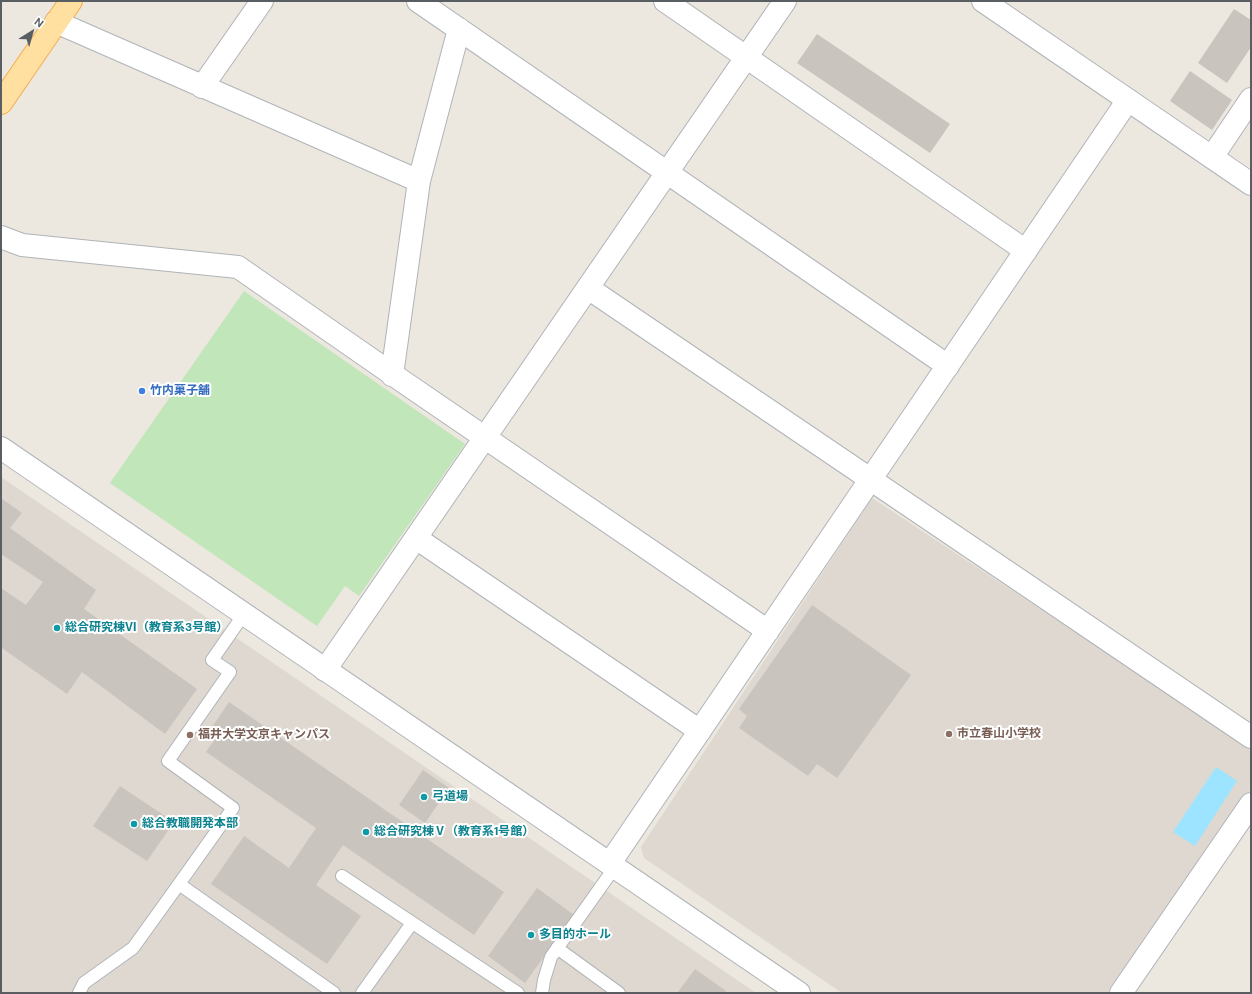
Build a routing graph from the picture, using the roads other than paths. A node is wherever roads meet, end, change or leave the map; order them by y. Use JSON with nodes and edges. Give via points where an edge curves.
{"nodes":[{"id":1,"x":71,"y":1,"type":"edge"},
{"id":2,"x":262,"y":1,"type":"edge"},
{"id":3,"x":418,"y":1,"type":"edge"},
{"id":4,"x":665,"y":1,"type":"edge"},
{"id":5,"x":785,"y":1,"type":"edge"},
{"id":6,"x":983,"y":1,"type":"edge"},
{"id":7,"x":56,"y":22,"type":"junction"},
{"id":8,"x":459,"y":29,"type":"junction"},
{"id":9,"x":746,"y":57,"type":"junction"},
{"id":10,"x":202,"y":87,"type":"junction"},
{"id":11,"x":1251,"y":99,"type":"edge"},
{"id":12,"x":1128,"y":100,"type":"junction"},
{"id":13,"x":1,"y":103,"type":"edge"},
{"id":14,"x":1212,"y":157,"type":"junction"},
{"id":15,"x":666,"y":173,"type":"junction"},
{"id":16,"x":419,"y":181,"type":"junction"},
{"id":17,"x":1251,"y":184,"type":"edge"},
{"id":18,"x":1,"y":237,"type":"edge"},
{"id":19,"x":1026,"y":251,"type":"junction"},
{"id":20,"x":588,"y":288,"type":"junction"},
{"id":21,"x":948,"y":366,"type":"junction"},
{"id":22,"x":392,"y":375,"type":"junction"},
{"id":23,"x":485,"y":438,"type":"junction"},
{"id":24,"x":1,"y":448,"type":"edge"},
{"id":25,"x":871,"y":480,"type":"junction"},
{"id":26,"x":416,"y":538,"type":"junction"},
{"id":27,"x":244,"y":614,"type":"junction"},
{"id":28,"x":768,"y":631,"type":"junction"},
{"id":29,"x":325,"y":670,"type":"junction"},
{"id":30,"x":700,"y":731,"type":"junction"},
{"id":31,"x":1251,"y":737,"type":"edge"},
{"id":32,"x":1251,"y":804,"type":"edge"},
{"id":33,"x":612,"y":865,"type":"junction"},
{"id":34,"x":342,"y":876,"type":"dead end"},
{"id":35,"x":179,"y":884,"type":"junction"},
{"id":36,"x":412,"y":923,"type":"junction"},
{"id":37,"x":557,"y":948,"type":"junction"},
{"id":38,"x":79,"y":993,"type":"edge"},
{"id":39,"x":334,"y":993,"type":"edge"},
{"id":40,"x":362,"y":993,"type":"edge"},
{"id":41,"x":518,"y":993,"type":"edge"},
{"id":42,"x":542,"y":993,"type":"edge"},
{"id":43,"x":619,"y":993,"type":"edge"},
{"id":44,"x":799,"y":993,"type":"edge"},
{"id":45,"x":1121,"y":993,"type":"edge"}],
"edges":[{"from":1,"to":7,"type":"main road"},
{"from":2,"to":10,"type":"street"},
{"from":3,"to":8,"type":"street"},
{"from":4,"to":9,"type":"street"},
{"from":5,"to":9,"type":"street"},
{"from":6,"to":12,"type":"street"},
{"from":7,"to":10,"type":"street"},
{"from":7,"to":13,"type":"main road"},
{"from":8,"to":15,"type":"street"},
{"from":8,"to":16,"type":"street"},
{"from":9,"to":15,"type":"street"},
{"from":9,"to":19,"type":"street"},
{"from":10,"to":16,"type":"street"},
{"from":11,"to":14,"type":"street"},
{"from":12,"to":14,"type":"street"},
{"from":12,"to":19,"type":"street"},
{"from":14,"to":17,"type":"street"},
{"from":15,"to":20,"type":"street"},
{"from":15,"to":21,"type":"street"},
{"from":16,"to":22,"type":"street"},
{"from":18,"to":22,"type":"street","via":[[22,245],[238,267]]},
{"from":19,"to":21,"type":"street"},
{"from":20,"to":23,"type":"street"},
{"from":20,"to":25,"type":"street"},
{"from":21,"to":25,"type":"street"},
{"from":22,"to":23,"type":"street"},
{"from":23,"to":26,"type":"street"},
{"from":23,"to":28,"type":"street"},
{"from":24,"to":27,"type":"street"},
{"from":25,"to":28,"type":"street"},
{"from":25,"to":31,"type":"street"},
{"from":26,"to":29,"type":"street"},
{"from":26,"to":30,"type":"street"},
{"from":27,"to":29,"type":"street"},
{"from":27,"to":35,"type":"lane","via":[[212,660],[230,672],[168,761],[234,808]]},
{"from":28,"to":30,"type":"street"},
{"from":29,"to":33,"type":"street"},
{"from":30,"to":33,"type":"street"},
{"from":32,"to":45,"type":"street"},
{"from":33,"to":37,"type":"lane"},
{"from":33,"to":44,"type":"street"},
{"from":34,"to":36,"type":"lane"},
{"from":35,"to":38,"type":"lane","via":[[133,948],[84,983]]},
{"from":35,"to":39,"type":"lane"},
{"from":36,"to":40,"type":"lane"},
{"from":36,"to":41,"type":"lane"},
{"from":37,"to":42,"type":"lane","via":[[551,957]]},
{"from":37,"to":43,"type":"lane"}]}
